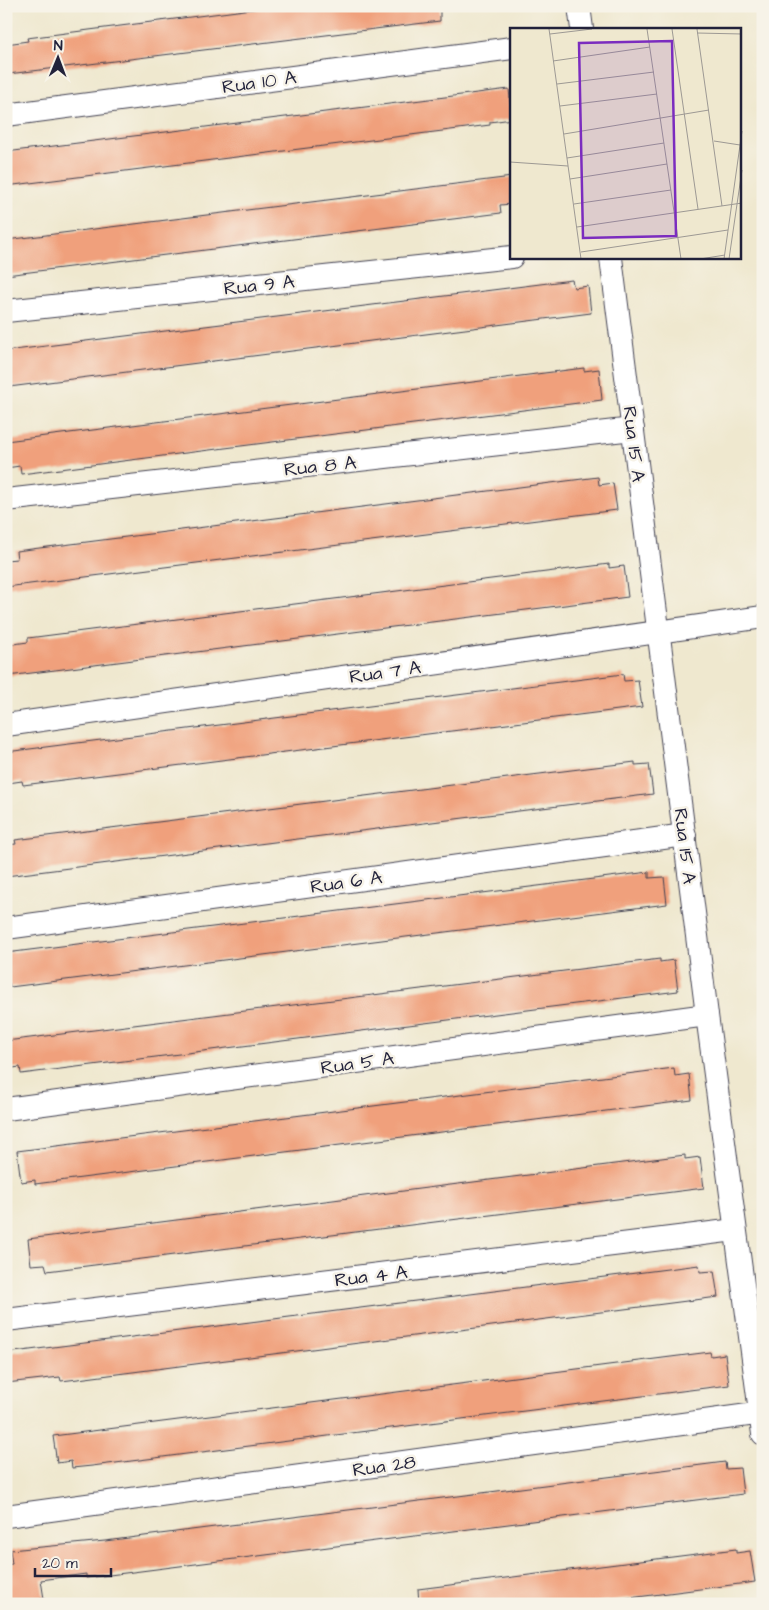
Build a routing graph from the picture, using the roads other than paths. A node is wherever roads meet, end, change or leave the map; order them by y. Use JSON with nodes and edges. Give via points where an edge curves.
{"nodes":[{"id":1,"x":579,"y":6,"type":"edge"},
{"id":2,"x":582,"y":28,"type":"edge"},
{"id":3,"x":510,"y":48,"type":"edge"},
{"id":4,"x":6,"y":115,"type":"edge"},
{"id":5,"x":510,"y":257,"type":"edge"},
{"id":6,"x":611,"y":259,"type":"edge"},
{"id":7,"x":6,"y":311,"type":"edge"},
{"id":8,"x":633,"y":429,"type":"junction"},
{"id":9,"x":6,"y":500,"type":"edge"},
{"id":10,"x":763,"y":617,"type":"edge"},
{"id":11,"x":659,"y":633,"type":"junction"},
{"id":12,"x":6,"y":725,"type":"edge"},
{"id":13,"x":685,"y":834,"type":"junction"},
{"id":14,"x":6,"y":928,"type":"edge"},
{"id":15,"x":708,"y":1015,"type":"junction"},
{"id":16,"x":6,"y":1109,"type":"edge"},
{"id":17,"x":735,"y":1230,"type":"junction"},
{"id":18,"x":6,"y":1320,"type":"edge"},
{"id":19,"x":762,"y":1420,"type":"edge"},
{"id":20,"x":6,"y":1516,"type":"edge"}],
"edges":[{"from":1,"to":2,"type":"street"},
{"from":3,"to":4,"type":"street","name":"Rua 10 A"},
{"from":5,"to":7,"type":"street","name":"Rua 9 A"},
{"from":6,"to":8,"type":"street","name":"Rua 15 A"},
{"from":8,"to":9,"type":"street","name":"Rua 8 A"},
{"from":8,"to":11,"type":"street","name":"Rua 15 A"},
{"from":10,"to":11,"type":"street","name":"Rua 7 A"},
{"from":11,"to":12,"type":"street","name":"Rua 7 A"},
{"from":11,"to":13,"type":"street","name":"Rua 15 A"},
{"from":13,"to":14,"type":"street","name":"Rua 6 A"},
{"from":13,"to":15,"type":"street","name":"Rua 15 A"},
{"from":15,"to":16,"type":"street","name":"Rua 5 A"},
{"from":15,"to":17,"type":"street","name":"Rua 15 A"},
{"from":17,"to":18,"type":"street","name":"Rua 4 A"},
{"from":17,"to":19,"type":"street","name":"Rua 15 A"},
{"from":19,"to":20,"type":"street","name":"Rua 28"}]}
